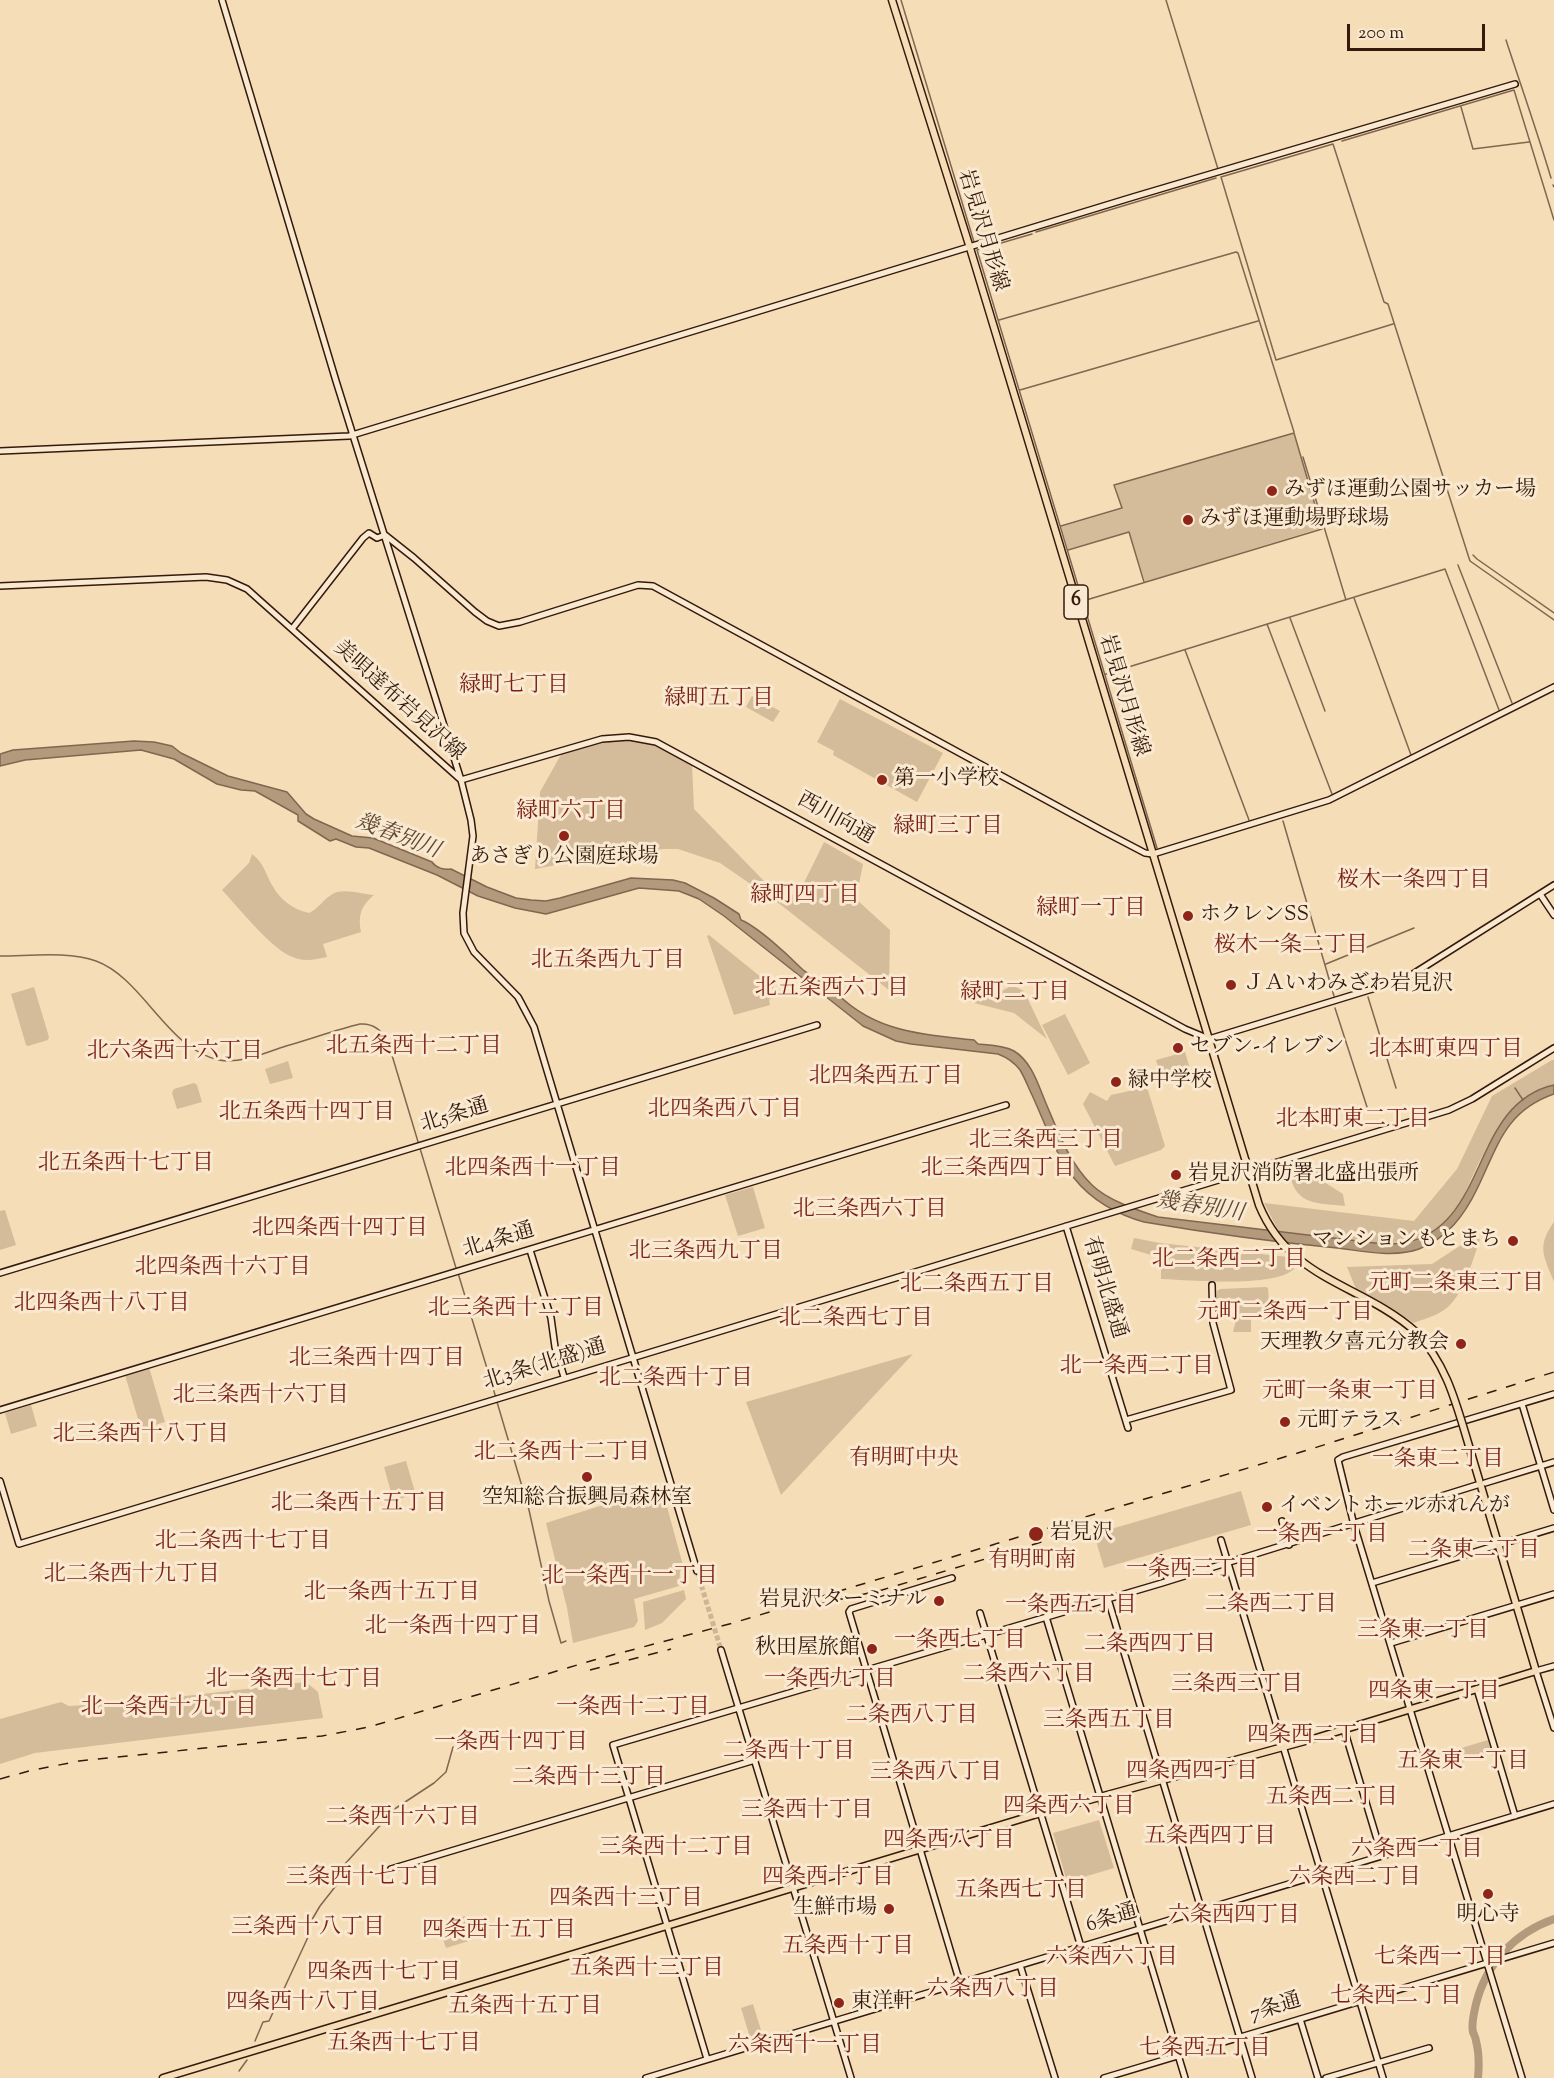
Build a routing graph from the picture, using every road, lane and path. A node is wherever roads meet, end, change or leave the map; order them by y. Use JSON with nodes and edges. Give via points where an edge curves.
{"nodes":[{"id":1,"x":222,"y":0,"type":"edge"},
{"id":2,"x":892,"y":0,"type":"edge"},
{"id":3,"x":1515,"y":84,"type":"dead end"},
{"id":4,"x":970,"y":248,"type":"junction"},
{"id":5,"x":353,"y":435,"type":"junction"},
{"id":6,"x":0,"y":451,"type":"edge"},
{"id":7,"x":386,"y":535,"type":"junction"},
{"id":8,"x":0,"y":586,"type":"edge"},
{"id":9,"x":292,"y":630,"type":"junction"},
{"id":10,"x":1554,"y":687,"type":"edge"},
{"id":11,"x":461,"y":780,"type":"junction"},
{"id":12,"x":1153,"y":854,"type":"junction"},
{"id":13,"x":1554,"y":885,"type":"edge"},
{"id":14,"x":1540,"y":894,"type":"junction"},
{"id":15,"x":1554,"y":915,"type":"edge"},
{"id":16,"x":817,"y":1025,"type":"dead end"},
{"id":17,"x":1209,"y":1039,"type":"junction"},
{"id":18,"x":1554,"y":1048,"type":"edge"},
{"id":19,"x":557,"y":1103,"type":"junction"},
{"id":20,"x":1006,"y":1104,"type":"dead end"},
{"id":21,"x":1248,"y":1171,"type":"junction"},
{"id":22,"x":1066,"y":1226,"type":"junction"},
{"id":23,"x":595,"y":1230,"type":"junction"},
{"id":24,"x":530,"y":1250,"type":"junction"},
{"id":25,"x":0,"y":1273,"type":"edge"},
{"id":26,"x":1212,"y":1285,"type":"dead end"},
{"id":27,"x":633,"y":1357,"type":"junction"},
{"id":28,"x":564,"y":1377,"type":"junction"},
{"id":29,"x":1554,"y":1394,"type":"edge"},
{"id":30,"x":1522,"y":1404,"type":"junction"},
{"id":31,"x":0,"y":1410,"type":"edge"},
{"id":32,"x":1126,"y":1420,"type":"junction"},
{"id":33,"x":1128,"y":1428,"type":"dead end"},
{"id":34,"x":1554,"y":1462,"type":"edge"},
{"id":35,"x":1541,"y":1466,"type":"junction"},
{"id":36,"x":0,"y":1481,"type":"edge"},
{"id":37,"x":1485,"y":1483,"type":"dead end"},
{"id":38,"x":1477,"y":1485,"type":"dead end"},
{"id":39,"x":1554,"y":1510,"type":"edge"},
{"id":40,"x":1282,"y":1521,"type":"dead end"},
{"id":41,"x":1354,"y":1525,"type":"junction"},
{"id":42,"x":1554,"y":1528,"type":"edge"},
{"id":43,"x":1221,"y":1540,"type":"dead end"},
{"id":44,"x":1289,"y":1545,"type":"junction"},
{"id":45,"x":1499,"y":1545,"type":"junction"},
{"id":46,"x":1161,"y":1558,"type":"dead end"},
{"id":47,"x":1228,"y":1563,"type":"junction"},
{"id":48,"x":697,"y":1571,"type":"tunnel mouth"},
{"id":49,"x":952,"y":1578,"type":"dead end"},
{"id":50,"x":1168,"y":1581,"type":"junction"},
{"id":51,"x":1372,"y":1583,"type":"junction"},
{"id":52,"x":1554,"y":1594,"type":"edge"},
{"id":53,"x":1108,"y":1599,"type":"junction"},
{"id":54,"x":1517,"y":1605,"type":"junction"},
{"id":55,"x":980,"y":1612,"type":"dead end"},
{"id":56,"x":1046,"y":1617,"type":"junction"},
{"id":57,"x":987,"y":1635,"type":"junction"},
{"id":58,"x":1390,"y":1643,"type":"junction"},
{"id":59,"x":721,"y":1650,"type":"tunnel mouth"},
{"id":60,"x":1554,"y":1666,"type":"edge"},
{"id":61,"x":1536,"y":1671,"type":"junction"},
{"id":62,"x":866,"y":1672,"type":"junction"},
{"id":63,"x":1477,"y":1689,"type":"junction"},
{"id":64,"x":739,"y":1708,"type":"junction"},
{"id":65,"x":1411,"y":1710,"type":"junction"},
{"id":66,"x":1554,"y":1728,"type":"edge"},
{"id":67,"x":1344,"y":1729,"type":"junction"},
{"id":68,"x":1284,"y":1747,"type":"junction"},
{"id":69,"x":755,"y":1760,"type":"junction"},
{"id":70,"x":1162,"y":1779,"type":"junction"},
{"id":71,"x":1100,"y":1795,"type":"junction"},
{"id":72,"x":629,"y":1797,"type":"junction"},
{"id":73,"x":1554,"y":1804,"type":"edge"},
{"id":74,"x":1040,"y":1813,"type":"junction"},
{"id":75,"x":1515,"y":1816,"type":"junction"},
{"id":76,"x":1449,"y":1836,"type":"junction"},
{"id":77,"x":920,"y":1849,"type":"junction"},
{"id":78,"x":1382,"y":1856,"type":"junction"},
{"id":79,"x":391,"y":1869,"type":"dead end"},
{"id":80,"x":1322,"y":1874,"type":"junction"},
{"id":81,"x":794,"y":1887,"type":"junction"},
{"id":82,"x":1202,"y":1911,"type":"junction"},
{"id":83,"x":667,"y":1926,"type":"junction"},
{"id":84,"x":1140,"y":1929,"type":"junction"},
{"id":85,"x":1554,"y":1942,"type":"edge"},
{"id":86,"x":1082,"y":1947,"type":"junction"},
{"id":87,"x":1488,"y":1960,"type":"junction"},
{"id":88,"x":1020,"y":1965,"type":"junction"},
{"id":89,"x":960,"y":1983,"type":"junction"},
{"id":90,"x":1361,"y":2001,"type":"junction"},
{"id":91,"x":1300,"y":2019,"type":"junction"},
{"id":92,"x":834,"y":2021,"type":"junction"},
{"id":93,"x":1240,"y":2037,"type":"junction"},
{"id":94,"x":1429,"y":2048,"type":"dead end"},
{"id":95,"x":1178,"y":2055,"type":"junction"},
{"id":96,"x":707,"y":2059,"type":"junction"},
{"id":97,"x":1378,"y":2062,"type":"junction"},
{"id":98,"x":175,"y":2076,"type":"edge"},
{"id":99,"x":163,"y":2078,"type":"edge"},
{"id":100,"x":646,"y":2078,"type":"edge"},
{"id":101,"x":851,"y":2078,"type":"edge"},
{"id":102,"x":1054,"y":2078,"type":"edge"},
{"id":103,"x":1104,"y":2078,"type":"edge"},
{"id":104,"x":1185,"y":2078,"type":"edge"},
{"id":105,"x":1252,"y":2078,"type":"edge"},
{"id":106,"x":1318,"y":2078,"type":"edge"},
{"id":107,"x":1326,"y":2078,"type":"edge"},
{"id":108,"x":1383,"y":2078,"type":"edge"},
{"id":109,"x":1522,"y":2078,"type":"edge"}],
"edges":[{"from":1,"to":5,"type":"street"},
{"from":2,"to":4,"type":"main road","name":"岩見沢月形線","number":"6"},
{"from":3,"to":4,"type":"street"},
{"from":4,"to":5,"type":"street"},
{"from":4,"to":12,"type":"main road","name":"岩見沢月形線","number":"6"},
{"from":5,"to":6,"type":"street"},
{"from":5,"to":7,"type":"street"},
{"from":7,"to":9,"type":"street","via":[[366,535]]},
{"from":7,"to":11,"type":"street"},
{"from":7,"to":12,"type":"street","via":[[475,612],[499,626],[634,586],[657,588],[1079,818]]},
{"from":8,"to":9,"type":"street","name":"美唄達布岩見沢線","via":[[218,578],[247,589]]},
{"from":9,"to":11,"type":"street","name":"美唄達布岩見沢線"},
{"from":10,"to":12,"type":"street","via":[[1329,800]]},
{"from":11,"to":17,"type":"street","name":"西川向通","via":[[602,739],[629,737],[656,742]]},
{"from":11,"to":19,"type":"street","name":"美唄達布岩見沢線","via":[[472,825],[463,923],[468,943],[524,1005]]},
{"from":12,"to":17,"type":"main road","name":"岩見沢月形線","number":"6"},
{"from":13,"to":14,"type":"street"},
{"from":14,"to":15,"type":"street"},
{"from":14,"to":17,"type":"street","via":[[1405,979]]},
{"from":16,"to":19,"type":"street","name":"北5条通"},
{"from":17,"to":21,"type":"main road","name":"岩見沢月形線","number":"6"},
{"from":18,"to":21,"type":"street","via":[[1449,1110]]},
{"from":19,"to":23,"type":"street","name":"美唄達布岩見沢線"},
{"from":19,"to":25,"type":"street","name":"北5条通"},
{"from":20,"to":23,"type":"street","name":"北4条通"},
{"from":21,"to":22,"type":"street","name":"北3条(北盛)通"},
{"from":21,"to":45,"type":"main road","name":"岩見沢月形線","number":"6","bridge":true,"via":[[1264,1218],[1298,1260],[1392,1314],[1427,1344],[1443,1369]]},
{"from":22,"to":27,"type":"street","name":"北3条(北盛)通"},
{"from":22,"to":32,"type":"street","name":"有明北盛通"},
{"from":23,"to":24,"type":"street","name":"北4条通"},
{"from":23,"to":27,"type":"street","name":"美唄達布岩見沢線"},
{"from":24,"to":28,"type":"street"},
{"from":24,"to":31,"type":"street","name":"北4条通"},
{"from":26,"to":32,"type":"street","via":[[1213,1323],[1231,1390]]},
{"from":27,"to":28,"type":"street","name":"北3条(北盛)通"},
{"from":27,"to":48,"type":"street","name":"美唄達布岩見沢線"},
{"from":28,"to":36,"type":"street","name":"北3条(北盛)通","via":[[19,1544]]},
{"from":29,"to":30,"type":"street"},
{"from":30,"to":35,"type":"street"},
{"from":30,"to":41,"type":"street","via":[[1340,1458]]},
{"from":32,"to":33,"type":"street","name":"有明北盛通"},
{"from":34,"to":35,"type":"street"},
{"from":35,"to":37,"type":"street"},
{"from":35,"to":39,"type":"street"},
{"from":38,"to":41,"type":"street"},
{"from":40,"to":44,"type":"street"},
{"from":41,"to":44,"type":"street"},
{"from":41,"to":51,"type":"street"},
{"from":42,"to":45,"type":"street"},
{"from":43,"to":47,"type":"street"},
{"from":44,"to":47,"type":"street"},
{"from":45,"to":51,"type":"street"},
{"from":45,"to":54,"type":"main road","number":"6"},
{"from":46,"to":50,"type":"street"},
{"from":47,"to":50,"type":"street"},
{"from":47,"to":68,"type":"street"},
{"from":49,"to":62,"type":"street","via":[[851,1609]]},
{"from":50,"to":53,"type":"street"},
{"from":51,"to":58,"type":"street"},
{"from":52,"to":54,"type":"street"},
{"from":53,"to":56,"type":"street"},
{"from":53,"to":70,"type":"street"},
{"from":54,"to":58,"type":"street"},
{"from":54,"to":61,"type":"main road","number":"6"},
{"from":55,"to":57,"type":"street"},
{"from":56,"to":57,"type":"street"},
{"from":56,"to":71,"type":"street"},
{"from":57,"to":62,"type":"street"},
{"from":57,"to":74,"type":"street"},
{"from":58,"to":65,"type":"street"},
{"from":59,"to":64,"type":"street"},
{"from":60,"to":61,"type":"street"},
{"from":61,"to":63,"type":"main road"},
{"from":61,"to":66,"type":"street"},
{"from":62,"to":64,"type":"street"},
{"from":62,"to":77,"type":"street"},
{"from":63,"to":65,"type":"main road"},
{"from":63,"to":75,"type":"street"},
{"from":64,"to":69,"type":"street"},
{"from":64,"to":72,"type":"street","via":[[613,1745]]},
{"from":65,"to":67,"type":"main road"},
{"from":65,"to":76,"type":"street"},
{"from":67,"to":68,"type":"main road"},
{"from":67,"to":78,"type":"street"},
{"from":68,"to":70,"type":"main road"},
{"from":68,"to":80,"type":"street"},
{"from":69,"to":72,"type":"street"},
{"from":69,"to":81,"type":"street"},
{"from":70,"to":71,"type":"main road"},
{"from":70,"to":82,"type":"street"},
{"from":71,"to":74,"type":"main road"},
{"from":71,"to":84,"type":"street"},
{"from":72,"to":79,"type":"street"},
{"from":72,"to":83,"type":"street"},
{"from":73,"to":75,"type":"street","name":"6条通"},
{"from":74,"to":77,"type":"main road"},
{"from":74,"to":86,"type":"street"},
{"from":75,"to":76,"type":"street","name":"6条通"},
{"from":76,"to":78,"type":"street","name":"6条通"},
{"from":76,"to":87,"type":"street"},
{"from":77,"to":81,"type":"main road"},
{"from":77,"to":89,"type":"street"},
{"from":78,"to":80,"type":"street","name":"6条通"},
{"from":80,"to":82,"type":"street","name":"6条通"},
{"from":80,"to":90,"type":"street"},
{"from":81,"to":83,"type":"main road"},
{"from":81,"to":92,"type":"street"},
{"from":82,"to":84,"type":"street","name":"6条通"},
{"from":82,"to":93,"type":"street"},
{"from":83,"to":96,"type":"street"},
{"from":83,"to":98,"type":"main road"},
{"from":84,"to":86,"type":"street","name":"6条通"},
{"from":84,"to":95,"type":"street"},
{"from":85,"to":87,"type":"street","name":"7条通"},
{"from":86,"to":88,"type":"street","name":"6条通"},
{"from":87,"to":90,"type":"street","name":"7条通"},
{"from":87,"to":109,"type":"street"},
{"from":88,"to":89,"type":"street","name":"6条通"},
{"from":88,"to":102,"type":"street"},
{"from":89,"to":92,"type":"street","name":"6条通"},
{"from":90,"to":91,"type":"street","name":"7条通"},
{"from":90,"to":97,"type":"street"},
{"from":91,"to":93,"type":"street","name":"7条通"},
{"from":91,"to":106,"type":"street"},
{"from":92,"to":96,"type":"street","name":"6条通"},
{"from":92,"to":101,"type":"street"},
{"from":93,"to":95,"type":"street","name":"7条通"},
{"from":93,"to":105,"type":"street"},
{"from":94,"to":97,"type":"street"},
{"from":95,"to":103,"type":"street","name":"7条通"},
{"from":95,"to":104,"type":"street"},
{"from":96,"to":100,"type":"street","name":"6条通"},
{"from":97,"to":107,"type":"street"},
{"from":97,"to":108,"type":"street"},
{"from":98,"to":99,"type":"main road"}]}
